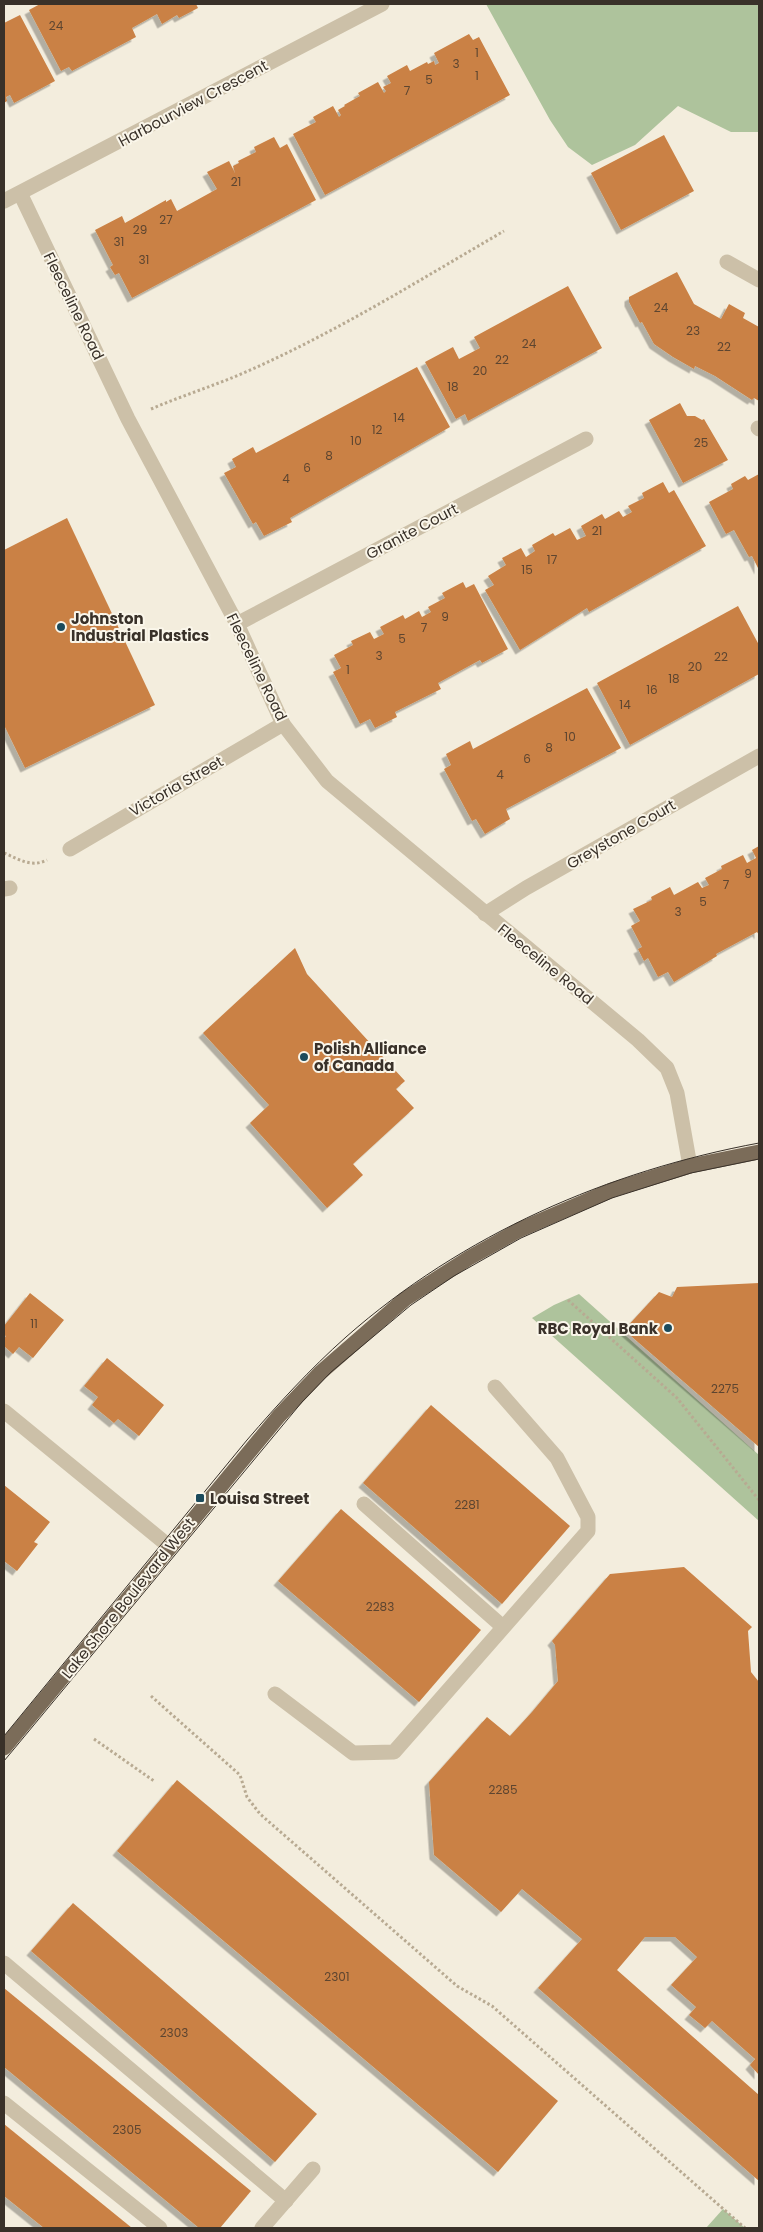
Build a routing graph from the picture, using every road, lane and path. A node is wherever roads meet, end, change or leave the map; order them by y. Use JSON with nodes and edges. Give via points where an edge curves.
{"nodes":[{"id":1,"x":382,"y":4,"type":"edge"},
{"id":2,"x":20,"y":193,"type":"junction"},
{"id":3,"x":4,"y":201,"type":"edge"},
{"id":4,"x":504,"y":231,"type":"dead end"},
{"id":5,"x":727,"y":262,"type":"dead end"},
{"id":6,"x":759,"y":280,"type":"edge"},
{"id":7,"x":128,"y":418,"type":"junction"},
{"id":8,"x":586,"y":439,"type":"dead end"},
{"id":9,"x":237,"y":624,"type":"junction"},
{"id":10,"x":283,"y":724,"type":"junction"},
{"id":11,"x":759,"y":756,"type":"edge"},
{"id":12,"x":70,"y":849,"type":"joint"},
{"id":13,"x":4,"y":853,"type":"edge"},
{"id":14,"x":485,"y":914,"type":"junction"},
{"id":15,"x":759,"y":1152,"type":"edge"},
{"id":16,"x":690,"y":1166,"type":"junction"},
{"id":17,"x":568,"y":1300,"type":"dead end"},
{"id":18,"x":495,"y":1387,"type":"dead end"},
{"id":19,"x":4,"y":1411,"type":"edge"},
{"id":20,"x":759,"y":1500,"type":"edge"},
{"id":21,"x":364,"y":1504,"type":"dead end"},
{"id":22,"x":170,"y":1547,"type":"junction"},
{"id":23,"x":504,"y":1627,"type":"junction"},
{"id":24,"x":276,"y":1694,"type":"dead end"},
{"id":25,"x":152,"y":1696,"type":"dead end"},
{"id":26,"x":94,"y":1739,"type":"dead end"},
{"id":27,"x":4,"y":1748,"type":"edge"},
{"id":28,"x":154,"y":1782,"type":"dead end"},
{"id":29,"x":4,"y":1963,"type":"edge"},
{"id":30,"x":4,"y":2103,"type":"edge"},
{"id":31,"x":313,"y":2169,"type":"dead end"},
{"id":32,"x":286,"y":2201,"type":"junction"},
{"id":33,"x":160,"y":2228,"type":"edge"},
{"id":34,"x":262,"y":2228,"type":"edge"},
{"id":35,"x":745,"y":2228,"type":"edge"}],
"edges":[{"from":1,"to":2,"type":"street","name":"Harbourview Crescent"},
{"from":2,"to":3,"type":"street","name":"Harbourview Crescent"},
{"from":2,"to":7,"type":"street","name":"Fleeceline Road"},
{"from":4,"to":7,"type":"path","via":[[358,316],[256,368]]},
{"from":5,"to":6,"type":"street"},
{"from":7,"to":9,"type":"street","name":"Fleeceline Road"},
{"from":8,"to":9,"type":"street","name":"Granite Court"},
{"from":9,"to":10,"type":"street","name":"Fleeceline Road"},
{"from":10,"to":12,"type":"street","name":"Victoria Street"},
{"from":10,"to":14,"type":"street","name":"Fleeceline Road","via":[[327,781]]},
{"from":11,"to":14,"type":"street","name":"Greystone Court"},
{"from":12,"to":13,"type":"path","via":[[39,864],[30,864]]},
{"from":14,"to":16,"type":"street","name":"Fleeceline Road","via":[[638,1040],[667,1068],[676,1093]]},
{"from":15,"to":16,"type":"main road","name":"Lake Shore Boulevard West"},
{"from":16,"to":22,"type":"main road","name":"Lake Shore Boulevard West","via":[[612,1190],[519,1230],[406,1299],[320,1373],[279,1416]]},
{"from":17,"to":20,"type":"path","via":[[677,1398]]},
{"from":18,"to":23,"type":"street","via":[[557,1458],[588,1517],[588,1531]]},
{"from":19,"to":22,"type":"street"},
{"from":21,"to":23,"type":"street"},
{"from":22,"to":27,"type":"main road","name":"Lake Shore Boulevard West"},
{"from":23,"to":24,"type":"street","via":[[394,1752],[353,1752]]},
{"from":25,"to":35,"type":"path","via":[[240,1775],[247,1797],[260,1814],[457,1986],[492,2006]]},
{"from":26,"to":28,"type":"path"},
{"from":29,"to":32,"type":"street"},
{"from":30,"to":33,"type":"street"},
{"from":31,"to":32,"type":"street"},
{"from":32,"to":34,"type":"street"}]}
